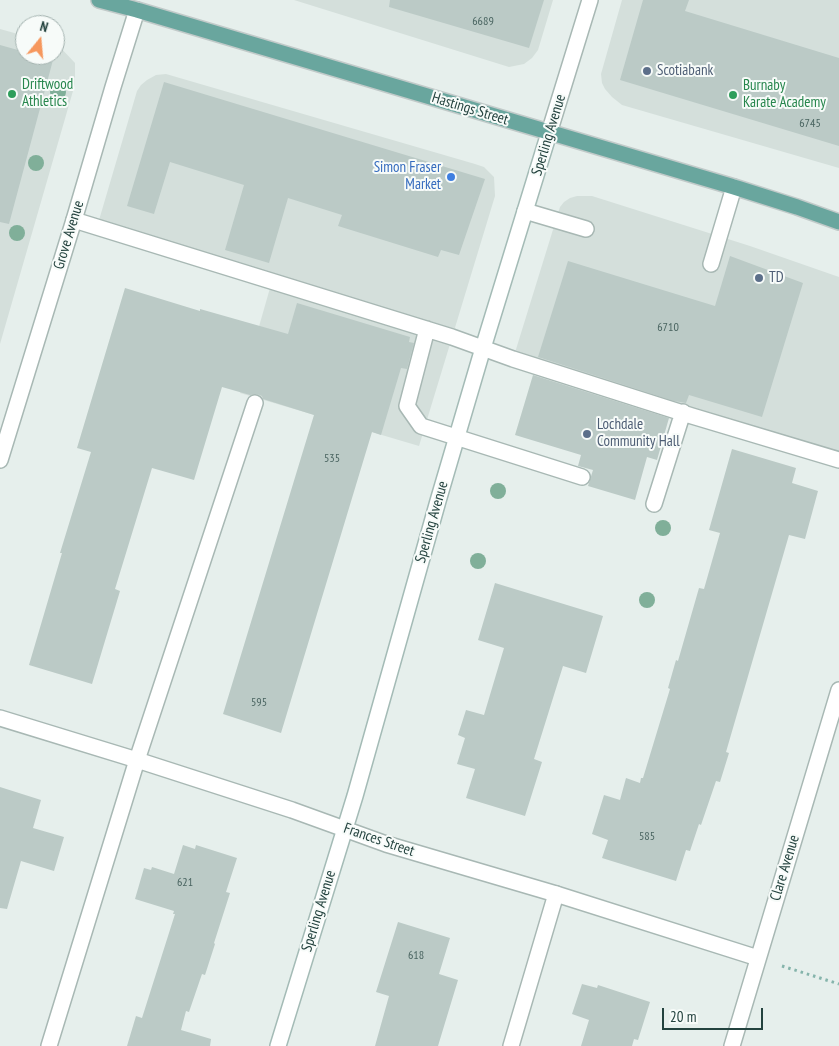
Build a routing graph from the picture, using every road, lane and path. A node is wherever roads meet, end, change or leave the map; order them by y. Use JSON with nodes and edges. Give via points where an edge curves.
{"nodes":[{"id":1,"x":99,"y":0,"type":"edge"},
{"id":2,"x":590,"y":0,"type":"edge"},
{"id":3,"x":137,"y":10,"type":"junction"},
{"id":4,"x":549,"y":133,"type":"junction"},
{"id":5,"x":734,"y":187,"type":"junction"},
{"id":6,"x":525,"y":211,"type":"junction"},
{"id":7,"x":74,"y":220,"type":"junction"},
{"id":8,"x":839,"y":222,"type":"edge"},
{"id":9,"x":586,"y":229,"type":"dead end"},
{"id":10,"x":711,"y":264,"type":"dead end"},
{"id":11,"x":427,"y":329,"type":"junction"},
{"id":12,"x":483,"y":348,"type":"junction"},
{"id":13,"x":255,"y":403,"type":"dead end"},
{"id":14,"x":683,"y":412,"type":"junction"},
{"id":15,"x":456,"y":438,"type":"junction"},
{"id":16,"x":0,"y":460,"type":"edge"},
{"id":17,"x":839,"y":460,"type":"edge"},
{"id":18,"x":582,"y":477,"type":"dead end"},
{"id":19,"x":654,"y":504,"type":"dead end"},
{"id":20,"x":839,"y":690,"type":"edge"},
{"id":21,"x":0,"y":718,"type":"edge"},
{"id":22,"x":137,"y":760,"type":"junction"},
{"id":23,"x":344,"y":828,"type":"junction"},
{"id":24,"x":556,"y":894,"type":"junction"},
{"id":25,"x":758,"y":958,"type":"junction"},
{"id":26,"x":839,"y":984,"type":"edge"},
{"id":27,"x":49,"y":1046,"type":"edge"},
{"id":28,"x":278,"y":1046,"type":"edge"},
{"id":29,"x":511,"y":1046,"type":"edge"},
{"id":30,"x":732,"y":1046,"type":"edge"}],
"edges":[{"from":1,"to":3,"type":"main road","name":"Hastings Street"},
{"from":2,"to":4,"type":"street","name":"Sperling Avenue"},
{"from":3,"to":4,"type":"main road","name":"Hastings Street"},
{"from":3,"to":7,"type":"street","name":"Grove Avenue"},
{"from":4,"to":5,"type":"main road","name":"Hastings Street"},
{"from":4,"to":6,"type":"street","name":"Sperling Avenue"},
{"from":5,"to":8,"type":"main road","name":"Hastings Street"},
{"from":5,"to":10,"type":"street"},
{"from":6,"to":9,"type":"street"},
{"from":6,"to":12,"type":"street","name":"Sperling Avenue"},
{"from":7,"to":11,"type":"street"},
{"from":7,"to":16,"type":"street","name":"Grove Avenue"},
{"from":11,"to":12,"type":"street"},
{"from":11,"to":15,"type":"street","via":[[407,406],[421,426]]},
{"from":12,"to":14,"type":"street"},
{"from":12,"to":15,"type":"street","name":"Sperling Avenue"},
{"from":13,"to":22,"type":"street"},
{"from":14,"to":17,"type":"street"},
{"from":14,"to":19,"type":"street"},
{"from":15,"to":18,"type":"street"},
{"from":15,"to":23,"type":"street","name":"Sperling Avenue"},
{"from":20,"to":25,"type":"street","name":"Clare Avenue"},
{"from":21,"to":22,"type":"street","name":"Frances Street"},
{"from":22,"to":23,"type":"street","name":"Frances Street"},
{"from":22,"to":27,"type":"street"},
{"from":23,"to":24,"type":"street","name":"Frances Street"},
{"from":23,"to":28,"type":"street","name":"Sperling Avenue"},
{"from":24,"to":25,"type":"street","name":"Frances Street"},
{"from":24,"to":29,"type":"street"},
{"from":25,"to":26,"type":"path"},
{"from":25,"to":30,"type":"street","name":"Clare Avenue"}]}
